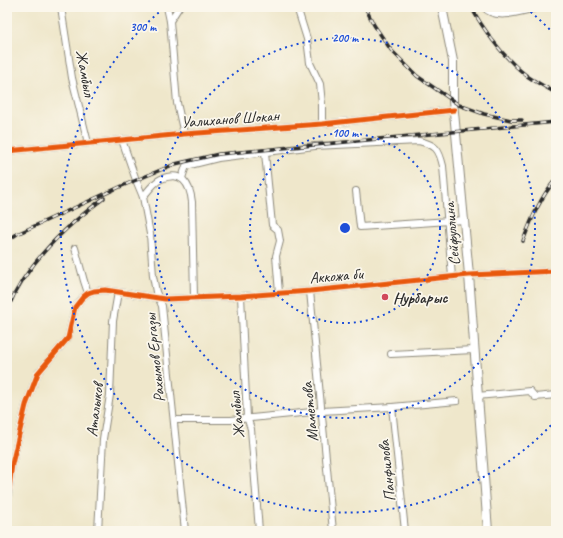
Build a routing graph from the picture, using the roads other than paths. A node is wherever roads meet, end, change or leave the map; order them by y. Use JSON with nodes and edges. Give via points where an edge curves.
{"nodes":[{"id":1,"x":61,"y":7,"type":"edge"},
{"id":2,"x":167,"y":7,"type":"edge"},
{"id":3,"x":179,"y":7,"type":"edge"},
{"id":4,"x":297,"y":7,"type":"edge"},
{"id":5,"x":442,"y":7,"type":"edge"},
{"id":6,"x":484,"y":7,"type":"edge"},
{"id":7,"x":540,"y":7,"type":"edge"},
{"id":8,"x":170,"y":21,"type":"junction"},
{"id":9,"x":454,"y":110,"type":"junction"},
{"id":10,"x":322,"y":124,"type":"junction"},
{"id":11,"x":184,"y":134,"type":"junction"},
{"id":12,"x":122,"y":140,"type":"junction"},
{"id":13,"x":88,"y":143,"type":"junction"},
{"id":14,"x":7,"y":146,"type":"edge"},
{"id":15,"x":7,"y":151,"type":"edge"},
{"id":16,"x":265,"y":153,"type":"junction"},
{"id":17,"x":182,"y":178,"type":"junction"},
{"id":18,"x":356,"y":191,"type":"dead end"},
{"id":19,"x":143,"y":197,"type":"junction"},
{"id":20,"x":464,"y":220,"type":"junction"},
{"id":21,"x":447,"y":221,"type":"junction"},
{"id":22,"x":75,"y":248,"type":"dead end"},
{"id":23,"x":556,"y":270,"type":"edge"},
{"id":24,"x":469,"y":276,"type":"junction"},
{"id":25,"x":452,"y":277,"type":"junction"},
{"id":26,"x":310,"y":291,"type":"junction"},
{"id":27,"x":118,"y":292,"type":"junction"},
{"id":28,"x":88,"y":293,"type":"junction"},
{"id":29,"x":279,"y":293,"type":"junction"},
{"id":30,"x":240,"y":296,"type":"junction"},
{"id":31,"x":158,"y":298,"type":"junction"},
{"id":32,"x":194,"y":298,"type":"junction"},
{"id":33,"x":474,"y":350,"type":"junction"},
{"id":34,"x":391,"y":354,"type":"dead end"},
{"id":35,"x":556,"y":395,"type":"edge"},
{"id":36,"x":477,"y":396,"type":"junction"},
{"id":37,"x":457,"y":401,"type":"dead end"},
{"id":38,"x":392,"y":407,"type":"junction"},
{"id":39,"x":322,"y":411,"type":"junction"},
{"id":40,"x":247,"y":417,"type":"junction"},
{"id":41,"x":174,"y":420,"type":"junction"},
{"id":42,"x":7,"y":505,"type":"edge"},
{"id":43,"x":98,"y":531,"type":"edge"},
{"id":44,"x":185,"y":531,"type":"edge"},
{"id":45,"x":259,"y":531,"type":"edge"},
{"id":46,"x":334,"y":531,"type":"edge"},
{"id":47,"x":405,"y":531,"type":"edge"},
{"id":48,"x":488,"y":531,"type":"edge"}],
"edges":[{"from":1,"to":13,"type":"street","name":"Жамбыл","via":[[72,78]]},
{"from":2,"to":8,"type":"street"},
{"from":3,"to":8,"type":"street"},
{"from":4,"to":10,"type":"street","via":[[307,39],[310,63],[320,84]]},
{"from":5,"to":9,"type":"main road","name":"Сейфуллина","via":[[453,61]]},
{"from":6,"to":7,"type":"street","via":[[487,11],[501,16]]},
{"from":8,"to":11,"type":"street","via":[[177,103]]},
{"from":9,"to":10,"type":"street","name":"Уалиханов Шокан"},
{"from":9,"to":20,"type":"main road","name":"Сейфуллина"},
{"from":10,"to":11,"type":"street","name":"Уалиханов Шокан"},
{"from":11,"to":12,"type":"street","name":"Уалиханов Шокан"},
{"from":12,"to":13,"type":"street","name":"Уалиханов Шокан"},
{"from":12,"to":19,"type":"street","name":"Рахымов Ергазы"},
{"from":13,"to":15,"type":"street","name":"Уалиханов Шокан"},
{"from":14,"to":15,"type":"street"},
{"from":16,"to":17,"type":"street","via":[[218,158],[186,166]]},
{"from":16,"to":21,"type":"street","via":[[315,146],[419,140],[430,143],[440,152]]},
{"from":16,"to":29,"type":"street","via":[[272,225],[278,230],[280,241],[276,256]]},
{"from":17,"to":19,"type":"street","via":[[171,176],[160,179]]},
{"from":17,"to":32,"type":"street","via":[[190,187],[191,194]]},
{"from":18,"to":21,"type":"street","via":[[360,228]]},
{"from":19,"to":31,"type":"street","name":"Рахымов Ергазы"},
{"from":20,"to":21,"type":"street"},
{"from":20,"to":24,"type":"main road","name":"Сейфуллина"},
{"from":21,"to":25,"type":"street"},
{"from":22,"to":28,"type":"street"},
{"from":23,"to":24,"type":"street","name":"Аккожа би"},
{"from":24,"to":25,"type":"street","name":"Аккожа би"},
{"from":24,"to":33,"type":"main road","name":"Сейфуллина"},
{"from":25,"to":26,"type":"street","name":"Аккожа би"},
{"from":26,"to":29,"type":"street","name":"Аккожа би"},
{"from":26,"to":39,"type":"street","name":"Маметова"},
{"from":27,"to":28,"type":"street","name":"Аккожа би","via":[[105,290]]},
{"from":27,"to":31,"type":"street","name":"Аккожа би"},
{"from":27,"to":43,"type":"street","name":"Аталыков","via":[[113,321],[110,395],[102,439]]},
{"from":28,"to":42,"type":"street","via":[[75,307],[68,338],[38,373],[24,412],[12,464]]},
{"from":29,"to":30,"type":"street","name":"Аккожа би"},
{"from":30,"to":32,"type":"street","name":"Аккожа би"},
{"from":30,"to":40,"type":"street","name":"Жамбыл"},
{"from":31,"to":32,"type":"street","name":"Аккожа би"},
{"from":31,"to":41,"type":"street","name":"Рахымов Ергазы","via":[[162,306]]},
{"from":33,"to":34,"type":"street"},
{"from":33,"to":36,"type":"main road","name":"Сейфуллина"},
{"from":35,"to":36,"type":"street","via":[[535,397],[530,391]]},
{"from":36,"to":48,"type":"main road","name":"Сейфуллина"},
{"from":37,"to":38,"type":"street"},
{"from":38,"to":39,"type":"street"},
{"from":38,"to":47,"type":"street","name":"Панфилова"},
{"from":39,"to":40,"type":"street"},
{"from":39,"to":46,"type":"street","name":"Маметова"},
{"from":40,"to":41,"type":"street","via":[[231,420]]},
{"from":40,"to":45,"type":"street","name":"Жамбыл"},
{"from":41,"to":44,"type":"street","name":"Рахымов Ергазы"}]}
